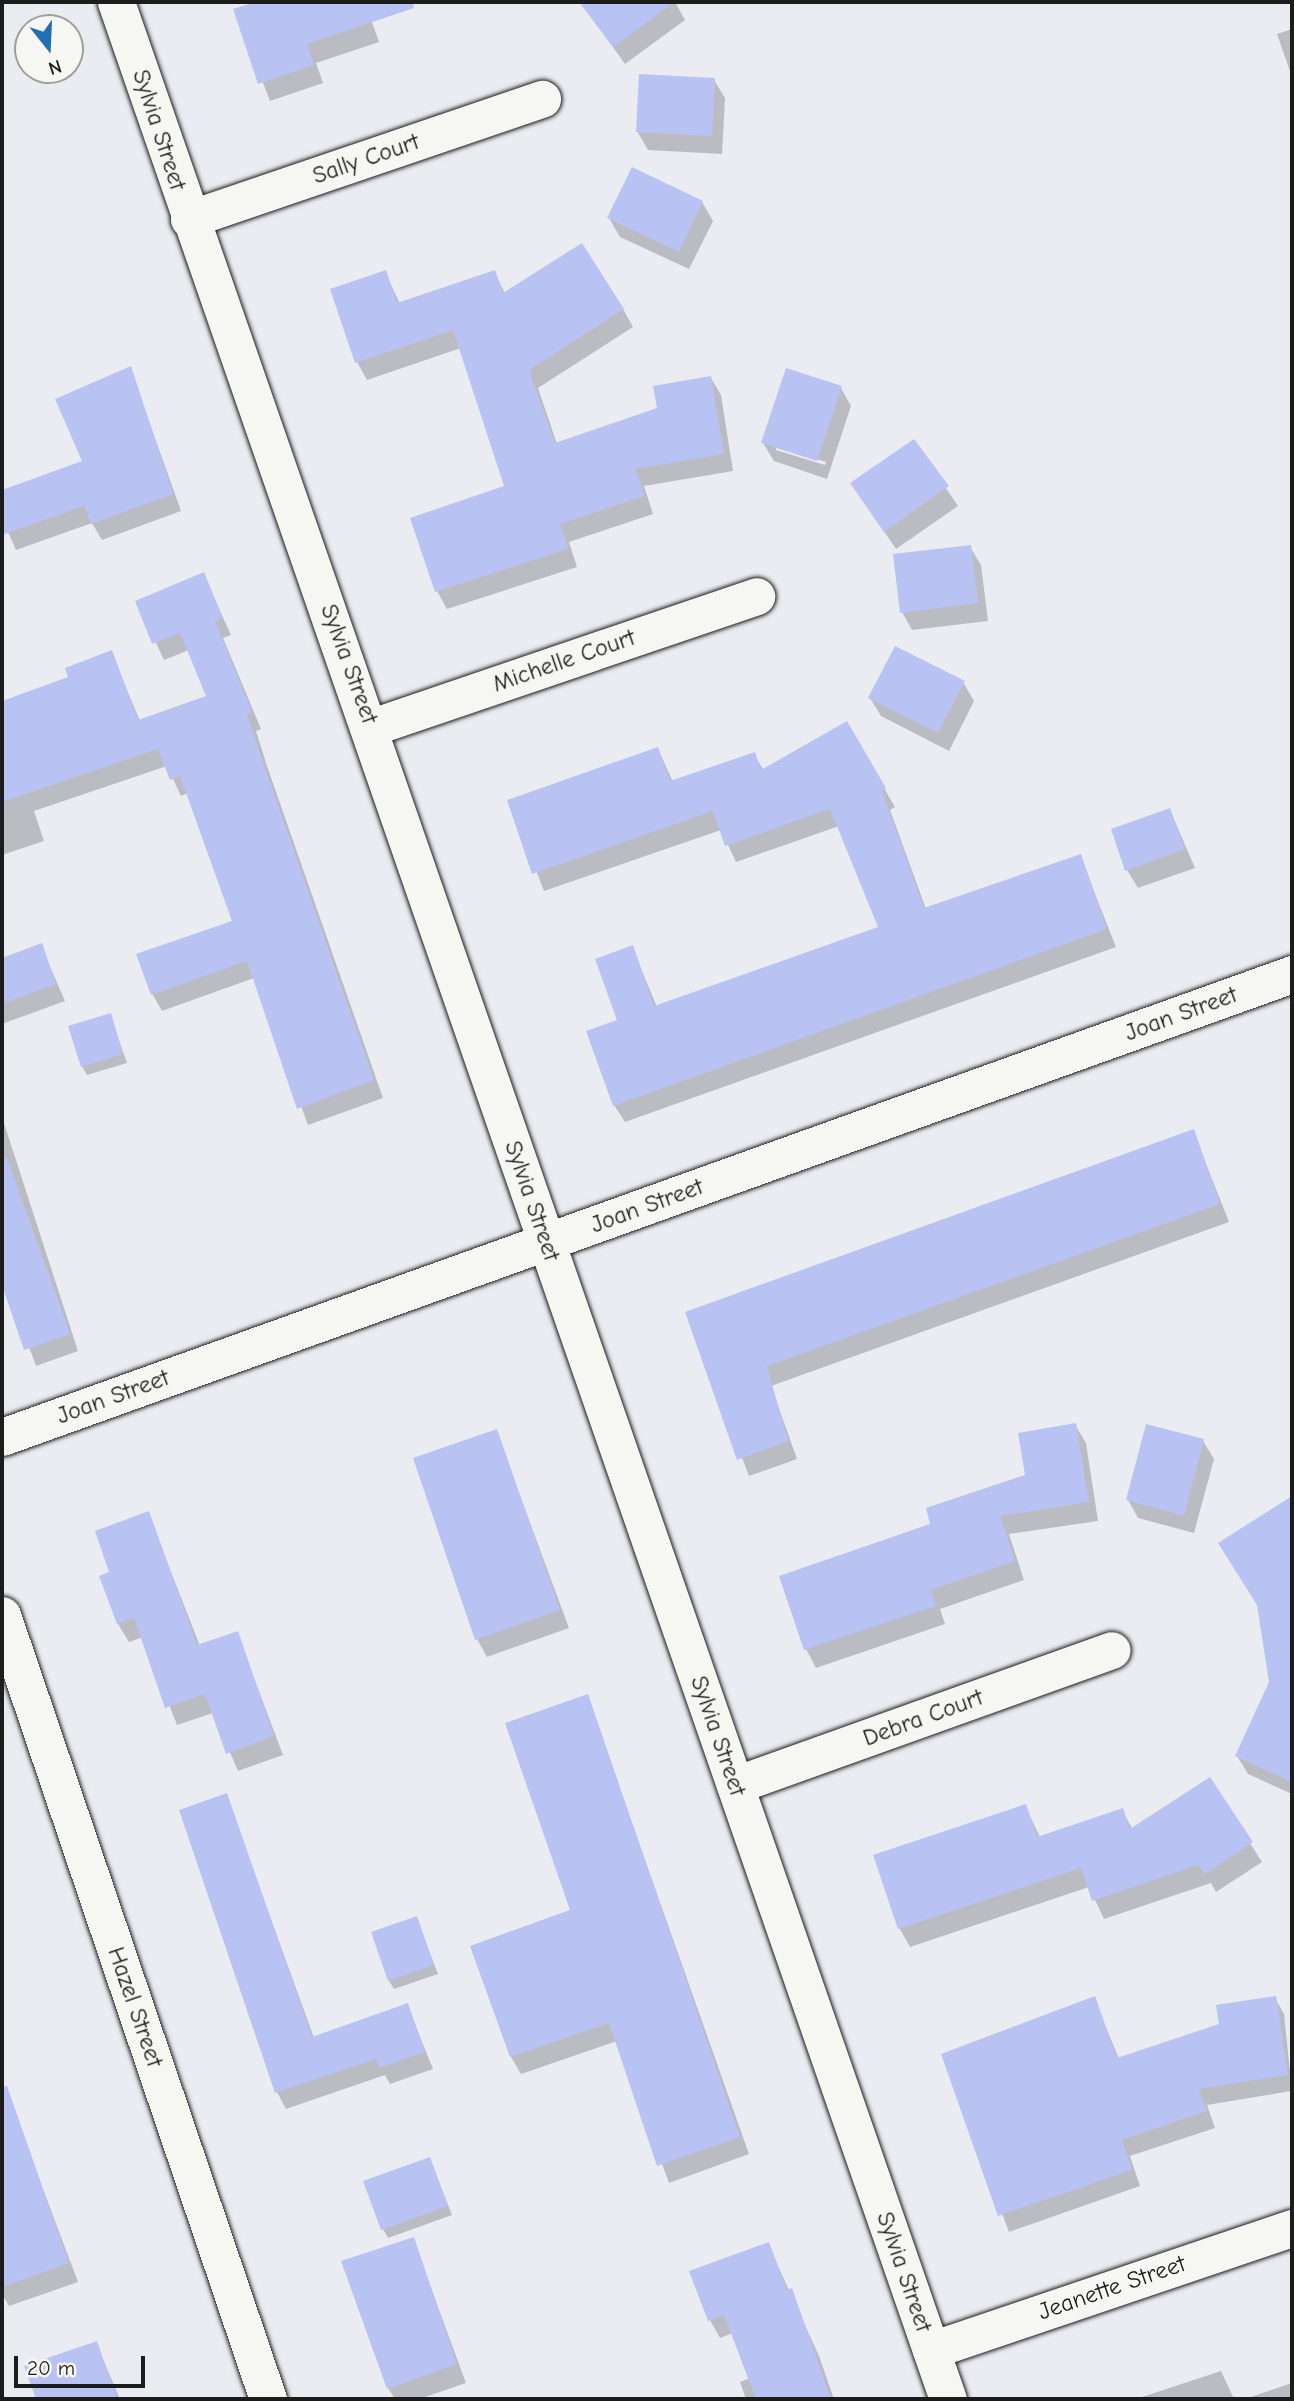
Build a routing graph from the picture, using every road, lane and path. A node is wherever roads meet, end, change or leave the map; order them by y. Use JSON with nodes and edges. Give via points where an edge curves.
{"nodes":[{"id":1,"x":116,"y":2,"type":"edge"},
{"id":2,"x":542,"y":99,"type":"dead end"},
{"id":3,"x":189,"y":219,"type":"junction"},
{"id":4,"x":756,"y":596,"type":"dead end"},
{"id":5,"x":372,"y":727,"type":"junction"},
{"id":6,"x":1292,"y":974,"type":"edge"},
{"id":7,"x":546,"y":1242,"type":"junction"},
{"id":8,"x":2,"y":1437,"type":"edge"},
{"id":9,"x":2,"y":1615,"type":"edge"},
{"id":10,"x":1112,"y":1650,"type":"dead end"},
{"id":11,"x":735,"y":1785,"type":"junction"},
{"id":12,"x":1292,"y":2228,"type":"edge"},
{"id":13,"x":931,"y":2350,"type":"junction"},
{"id":14,"x":268,"y":2399,"type":"edge"},
{"id":15,"x":948,"y":2399,"type":"edge"}],
"edges":[{"from":1,"to":3,"type":"street","name":"Sylvia Street"},
{"from":2,"to":3,"type":"street","name":"Sally Court"},
{"from":3,"to":5,"type":"street","name":"Sylvia Street"},
{"from":4,"to":5,"type":"street","name":"Michelle Court"},
{"from":5,"to":7,"type":"street","name":"Sylvia Street"},
{"from":6,"to":7,"type":"street","name":"Joan Street"},
{"from":7,"to":8,"type":"street","name":"Joan Street"},
{"from":7,"to":11,"type":"street","name":"Sylvia Street"},
{"from":9,"to":14,"type":"street","name":"Hazel Street"},
{"from":10,"to":11,"type":"street","name":"Debra Court"},
{"from":11,"to":13,"type":"street","name":"Sylvia Street"},
{"from":12,"to":13,"type":"street","name":"Jeanette Street"},
{"from":13,"to":15,"type":"street","name":"Sylvia Street"}]}
